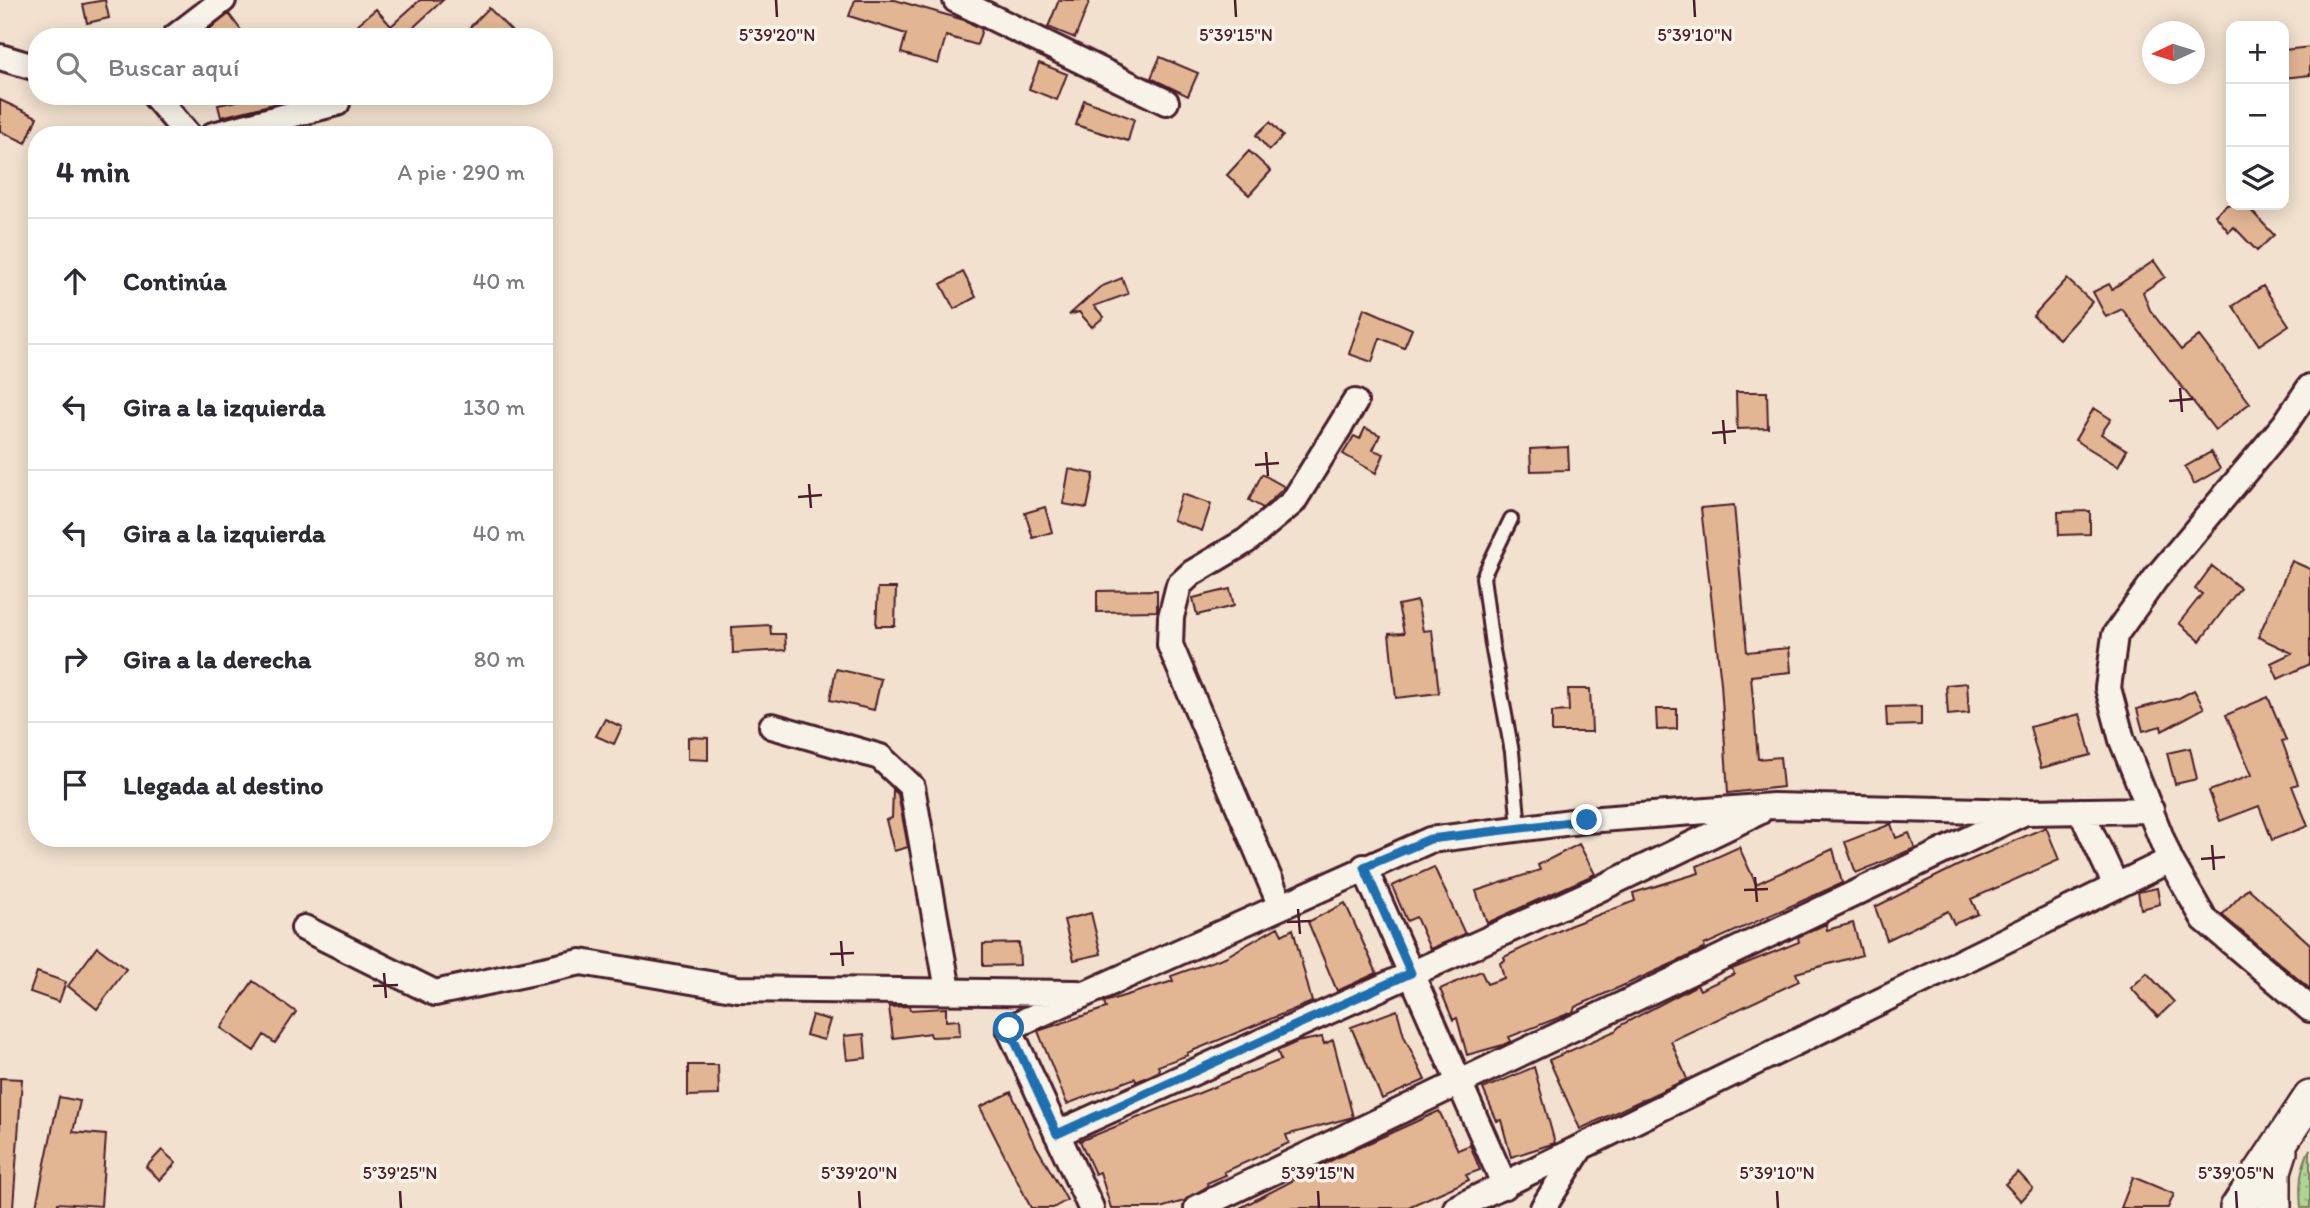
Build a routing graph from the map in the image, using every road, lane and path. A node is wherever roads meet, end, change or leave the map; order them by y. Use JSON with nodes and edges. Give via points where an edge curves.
{"nodes":[{"id":1,"x":223,"y":0,"type":"edge"},
{"id":2,"x":956,"y":0,"type":"edge"},
{"id":3,"x":187,"y":28,"type":"edge"},
{"id":4,"x":0,"y":57,"type":"edge"},
{"id":5,"x":28,"y":65,"type":"edge"},
{"id":6,"x":1166,"y":102,"type":"dead end"},
{"id":7,"x":163,"y":105,"type":"edge"},
{"id":8,"x":329,"y":105,"type":"edge"},
{"id":9,"x":180,"y":126,"type":"edge"},
{"id":10,"x":249,"y":126,"type":"edge"},
{"id":11,"x":2310,"y":387,"type":"edge"},
{"id":12,"x":1355,"y":402,"type":"dead end"},
{"id":13,"x":1511,"y":519,"type":"dead end"},
{"id":14,"x":772,"y":726,"type":"dead end"},
{"id":15,"x":1773,"y":806,"type":"junction"},
{"id":16,"x":2151,"y":810,"type":"junction"},
{"id":17,"x":2081,"y":811,"type":"junction"},
{"id":18,"x":2025,"y":812,"type":"junction"},
{"id":19,"x":1519,"y":828,"type":"junction"},
{"id":20,"x":2170,"y":860,"type":"junction"},
{"id":21,"x":1364,"y":867,"type":"junction"},
{"id":22,"x":2116,"y":886,"type":"junction"},
{"id":23,"x":1280,"y":904,"type":"junction"},
{"id":24,"x":304,"y":928,"type":"dead end"},
{"id":25,"x":1411,"y":973,"type":"junction"},
{"id":26,"x":948,"y":990,"type":"junction"},
{"id":27,"x":1083,"y":993,"type":"junction"},
{"id":28,"x":2310,"y":1009,"type":"edge"},
{"id":29,"x":1457,"y":1083,"type":"junction"},
{"id":30,"x":2310,"y":1098,"type":"edge"},
{"id":31,"x":2310,"y":1107,"type":"edge"},
{"id":32,"x":1057,"y":1134,"type":"junction"},
{"id":33,"x":2286,"y":1138,"type":"junction"},
{"id":34,"x":1582,"y":1147,"type":"junction"},
{"id":35,"x":1505,"y":1186,"type":"junction"},
{"id":36,"x":1091,"y":1208,"type":"edge"},
{"id":37,"x":1197,"y":1208,"type":"edge"},
{"id":38,"x":1456,"y":1208,"type":"edge"},
{"id":39,"x":1543,"y":1208,"type":"edge"},
{"id":40,"x":2237,"y":1208,"type":"edge"},
{"id":41,"x":2274,"y":1208,"type":"edge"}],
"edges":[{"from":1,"to":3,"type":"street"},
{"from":2,"to":6,"type":"street"},
{"from":4,"to":5,"type":"street"},
{"from":7,"to":9,"type":"street"},
{"from":8,"to":10,"type":"street"},
{"from":11,"to":16,"type":"street","via":[[2115,635],[2108,688],[2122,740]]},
{"from":12,"to":23,"type":"street","via":[[1293,502],[1246,541],[1179,585],[1171,617],[1170,645]]},
{"from":13,"to":19,"type":"lane","via":[[1483,578],[1512,752]]},
{"from":14,"to":26,"type":"street","via":[[880,757],[912,787]]},
{"from":15,"to":18,"type":"street"},
{"from":15,"to":19,"type":"street"},
{"from":15,"to":25,"type":"street"},
{"from":16,"to":17,"type":"street"},
{"from":16,"to":20,"type":"street"},
{"from":17,"to":18,"type":"street"},
{"from":17,"to":22,"type":"street"},
{"from":18,"to":29,"type":"street"},
{"from":19,"to":21,"type":"street","via":[[1430,839]]},
{"from":20,"to":22,"type":"street"},
{"from":20,"to":28,"type":"street","via":[[2204,919]]},
{"from":21,"to":23,"type":"street"},
{"from":21,"to":25,"type":"street"},
{"from":22,"to":34,"type":"street"},
{"from":23,"to":27,"type":"street"},
{"from":24,"to":26,"type":"street","via":[[435,993],[581,962],[738,989]]},
{"from":25,"to":29,"type":"street"},
{"from":25,"to":32,"type":"street"},
{"from":26,"to":27,"type":"street"},
{"from":27,"to":32,"type":"street","via":[[1009,1028]]},
{"from":29,"to":35,"type":"street"},
{"from":29,"to":37,"type":"street"},
{"from":30,"to":33,"type":"main road"},
{"from":31,"to":33,"type":"main road"},
{"from":32,"to":36,"type":"street"},
{"from":33,"to":40,"type":"main road"},
{"from":33,"to":41,"type":"main road","via":[[2274,1171]]},
{"from":34,"to":35,"type":"street"},
{"from":34,"to":39,"type":"street"},
{"from":35,"to":38,"type":"street"}]}
